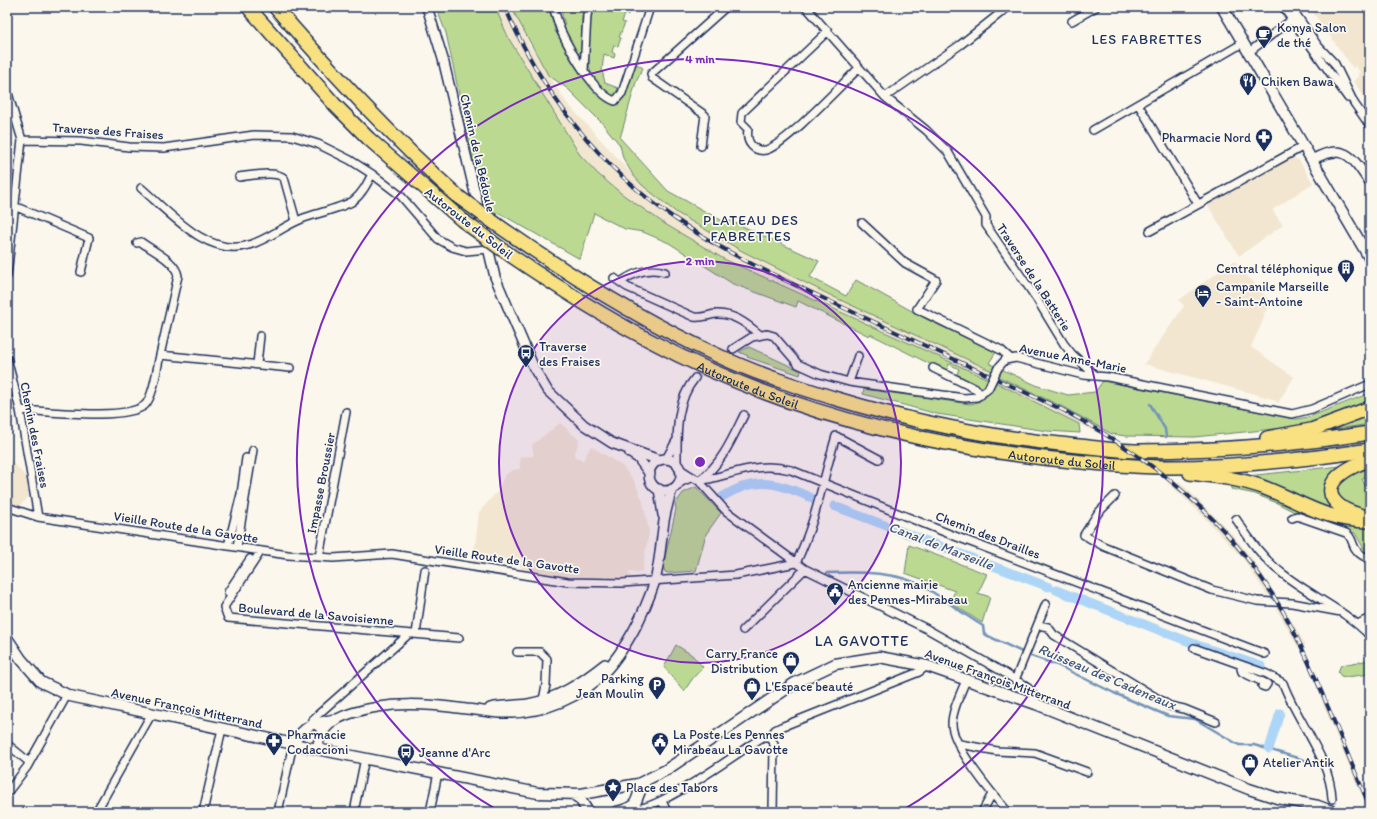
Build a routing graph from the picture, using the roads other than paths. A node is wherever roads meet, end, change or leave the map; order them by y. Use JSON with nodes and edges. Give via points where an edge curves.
{"nodes":[{"id":1,"x":248,"y":7,"type":"edge"},
{"id":2,"x":275,"y":7,"type":"edge"},
{"id":3,"x":427,"y":7,"type":"edge"},
{"id":4,"x":553,"y":7,"type":"edge"},
{"id":5,"x":590,"y":7,"type":"edge"},
{"id":6,"x":650,"y":7,"type":"edge"},
{"id":7,"x":726,"y":7,"type":"edge"},
{"id":8,"x":806,"y":7,"type":"edge"},
{"id":9,"x":1008,"y":7,"type":"edge"},
{"id":10,"x":1096,"y":7,"type":"edge"},
{"id":11,"x":1222,"y":7,"type":"edge"},
{"id":12,"x":1283,"y":7,"type":"edge"},
{"id":13,"x":1291,"y":7,"type":"edge"},
{"id":14,"x":1294,"y":18,"type":"junction"},
{"id":15,"x":1072,"y":21,"type":"dead end"},
{"id":16,"x":828,"y":31,"type":"junction"},
{"id":17,"x":1246,"y":47,"type":"junction"},
{"id":18,"x":859,"y":68,"type":"junction"},
{"id":19,"x":584,"y":70,"type":"junction"},
{"id":20,"x":7,"y":90,"type":"edge"},
{"id":21,"x":885,"y":97,"type":"junction"},
{"id":22,"x":1138,"y":104,"type":"junction"},
{"id":23,"x":1370,"y":126,"type":"edge"},
{"id":24,"x":1093,"y":130,"type":"dead end"},
{"id":25,"x":22,"y":140,"type":"junction"},
{"id":26,"x":701,"y":146,"type":"dead end"},
{"id":27,"x":1304,"y":146,"type":"junction"},
{"id":28,"x":1312,"y":160,"type":"junction"},
{"id":29,"x":372,"y":174,"type":"junction"},
{"id":30,"x":239,"y":177,"type":"dead end"},
{"id":31,"x":1370,"y":183,"type":"edge"},
{"id":32,"x":141,"y":188,"type":"dead end"},
{"id":33,"x":1198,"y":204,"type":"junction"},
{"id":34,"x":14,"y":208,"type":"junction"},
{"id":35,"x":296,"y":221,"type":"junction"},
{"id":36,"x":862,"y":223,"type":"dead end"},
{"id":37,"x":1150,"y":231,"type":"dead end"},
{"id":38,"x":137,"y":243,"type":"dead end"},
{"id":39,"x":494,"y":249,"type":"junction"},
{"id":40,"x":1370,"y":259,"type":"edge"},
{"id":41,"x":81,"y":272,"type":"dead end"},
{"id":42,"x":665,"y":272,"type":"dead end"},
{"id":43,"x":7,"y":276,"type":"edge"},
{"id":44,"x":614,"y":278,"type":"dead end"},
{"id":45,"x":621,"y":282,"type":"junction"},
{"id":46,"x":759,"y":334,"type":"junction"},
{"id":47,"x":260,"y":336,"type":"dead end"},
{"id":48,"x":733,"y":349,"type":"tunnel mouth"},
{"id":49,"x":160,"y":355,"type":"junction"},
{"id":50,"x":858,"y":356,"type":"dead end"},
{"id":51,"x":7,"y":358,"type":"edge"},
{"id":52,"x":1010,"y":358,"type":"junction"},
{"id":53,"x":257,"y":364,"type":"junction"},
{"id":54,"x":290,"y":368,"type":"dead end"},
{"id":55,"x":933,"y":368,"type":"dead end"},
{"id":56,"x":1095,"y":375,"type":"junction"},
{"id":57,"x":695,"y":378,"type":"tunnel mouth"},
{"id":58,"x":849,"y":382,"type":"junction"},
{"id":59,"x":1370,"y":384,"type":"edge"},
{"id":60,"x":981,"y":395,"type":"junction"},
{"id":61,"x":1370,"y":408,"type":"edge"},
{"id":62,"x":20,"y":410,"type":"junction"},
{"id":63,"x":346,"y":412,"type":"dead end"},
{"id":64,"x":744,"y":415,"type":"dead end"},
{"id":65,"x":1370,"y":433,"type":"edge"},
{"id":66,"x":676,"y":441,"type":"junction"},
{"id":67,"x":623,"y":448,"type":"junction"},
{"id":68,"x":253,"y":450,"type":"dead end"},
{"id":69,"x":1167,"y":450,"type":"junction"},
{"id":70,"x":1370,"y":450,"type":"edge"},
{"id":71,"x":246,"y":458,"type":"dead end"},
{"id":72,"x":879,"y":459,"type":"dead end"},
{"id":73,"x":663,"y":460,"type":"junction"},
{"id":74,"x":1370,"y":460,"type":"edge"},
{"id":75,"x":1141,"y":466,"type":"junction"},
{"id":76,"x":679,"y":467,"type":"junction"},
{"id":77,"x":650,"y":474,"type":"junction"},
{"id":78,"x":696,"y":479,"type":"junction"},
{"id":79,"x":822,"y":482,"type":"junction"},
{"id":80,"x":676,"y":486,"type":"junction"},
{"id":81,"x":659,"y":489,"type":"junction"},
{"id":82,"x":1115,"y":496,"type":"dead end"},
{"id":83,"x":7,"y":507,"type":"edge"},
{"id":84,"x":38,"y":517,"type":"junction"},
{"id":85,"x":1292,"y":518,"type":"dead end"},
{"id":86,"x":1236,"y":519,"type":"dead end"},
{"id":87,"x":664,"y":520,"type":"junction"},
{"id":88,"x":1370,"y":520,"type":"edge"},
{"id":89,"x":228,"y":546,"type":"junction"},
{"id":90,"x":237,"y":547,"type":"junction"},
{"id":91,"x":259,"y":550,"type":"junction"},
{"id":92,"x":319,"y":557,"type":"junction"},
{"id":93,"x":1369,"y":557,"type":"edge"},
{"id":94,"x":796,"y":563,"type":"junction"},
{"id":95,"x":805,"y":569,"type":"junction"},
{"id":96,"x":425,"y":570,"type":"dead end"},
{"id":97,"x":655,"y":581,"type":"junction"},
{"id":98,"x":228,"y":592,"type":"dead end"},
{"id":99,"x":1046,"y":604,"type":"dead end"},
{"id":100,"x":1341,"y":612,"type":"junction"},
{"id":101,"x":1370,"y":618,"type":"edge"},
{"id":102,"x":1358,"y":624,"type":"junction"},
{"id":103,"x":1038,"y":625,"type":"junction"},
{"id":104,"x":743,"y":630,"type":"dead end"},
{"id":105,"x":413,"y":634,"type":"junction"},
{"id":106,"x":1370,"y":636,"type":"edge"},
{"id":107,"x":7,"y":638,"type":"edge"},
{"id":108,"x":459,"y":638,"type":"dead end"},
{"id":109,"x":1194,"y":648,"type":"dead end"},
{"id":110,"x":517,"y":652,"type":"dead end"},
{"id":111,"x":618,"y":654,"type":"junction"},
{"id":112,"x":1265,"y":654,"type":"dead end"},
{"id":113,"x":927,"y":666,"type":"junction"},
{"id":114,"x":1244,"y":666,"type":"junction"},
{"id":115,"x":966,"y":680,"type":"junction"},
{"id":116,"x":1015,"y":680,"type":"junction"},
{"id":117,"x":546,"y":685,"type":"junction"},
{"id":118,"x":1262,"y":686,"type":"dead end"},
{"id":119,"x":67,"y":695,"type":"junction"},
{"id":120,"x":555,"y":697,"type":"junction"},
{"id":121,"x":543,"y":700,"type":"junction"},
{"id":122,"x":1036,"y":704,"type":"junction"},
{"id":123,"x":477,"y":710,"type":"junction"},
{"id":124,"x":525,"y":711,"type":"junction"},
{"id":125,"x":151,"y":714,"type":"junction"},
{"id":126,"x":337,"y":719,"type":"junction"},
{"id":127,"x":1216,"y":722,"type":"dead end"},
{"id":128,"x":313,"y":724,"type":"junction"},
{"id":129,"x":222,"y":729,"type":"junction"},
{"id":130,"x":322,"y":731,"type":"junction"},
{"id":131,"x":770,"y":737,"type":"junction"},
{"id":132,"x":7,"y":744,"type":"edge"},
{"id":133,"x":293,"y":744,"type":"junction"},
{"id":134,"x":960,"y":744,"type":"junction"},
{"id":135,"x":317,"y":749,"type":"junction"},
{"id":136,"x":365,"y":758,"type":"junction"},
{"id":137,"x":29,"y":762,"type":"junction"},
{"id":138,"x":1087,"y":772,"type":"dead end"},
{"id":139,"x":438,"y":773,"type":"junction"},
{"id":140,"x":646,"y":780,"type":"junction"},
{"id":141,"x":631,"y":787,"type":"junction"},
{"id":142,"x":7,"y":793,"type":"edge"},
{"id":143,"x":590,"y":793,"type":"junction"},
{"id":144,"x":574,"y":794,"type":"junction"},
{"id":145,"x":992,"y":794,"type":"junction"},
{"id":146,"x":1332,"y":799,"type":"dead end"},
{"id":147,"x":662,"y":801,"type":"junction"},
{"id":148,"x":637,"y":805,"type":"edge"},
{"id":149,"x":650,"y":806,"type":"junction"},
{"id":150,"x":587,"y":810,"type":"edge"},
{"id":151,"x":96,"y":812,"type":"edge"},
{"id":152,"x":203,"y":812,"type":"edge"},
{"id":153,"x":278,"y":812,"type":"edge"},
{"id":154,"x":354,"y":812,"type":"edge"},
{"id":155,"x":430,"y":812,"type":"edge"},
{"id":156,"x":616,"y":812,"type":"edge"},
{"id":157,"x":667,"y":812,"type":"edge"},
{"id":158,"x":773,"y":812,"type":"edge"},
{"id":159,"x":982,"y":812,"type":"edge"},
{"id":160,"x":1008,"y":812,"type":"edge"},
{"id":161,"x":1334,"y":812,"type":"edge"}],
"edges":[{"from":1,"to":39,"type":"highway","name":"Autoroute du Soleil","bridge":true,"via":[[369,139]]},
{"from":2,"to":69,"type":"highway","name":"Autoroute du Soleil","bridge":true,"via":[[392,136],[460,198],[588,286],[658,326],[721,357],[789,384],[892,416],[979,434],[1136,451]]},
{"from":3,"to":39,"type":"street","name":"Chemin de la Bédoule"},
{"from":4,"to":19,"type":"street","via":[[561,30]]},
{"from":5,"to":19,"type":"street","via":[[587,15]]},
{"from":6,"to":19,"type":"street","via":[[619,98],[615,101],[608,99]]},
{"from":7,"to":26,"type":"street","via":[[651,74],[652,78],[705,115]]},
{"from":8,"to":16,"type":"street","name":"Traverse de la Batterie"},
{"from":9,"to":21,"type":"street","via":[[960,46]]},
{"from":10,"to":15,"type":"street"},
{"from":11,"to":17,"type":"main road"},
{"from":12,"to":14,"type":"street"},
{"from":13,"to":14,"type":"street"},
{"from":14,"to":17,"type":"street"},
{"from":14,"to":23,"type":"street","via":[[1335,64],[1354,103]]},
{"from":16,"to":18,"type":"street","name":"Traverse de la Batterie"},
{"from":16,"to":18,"type":"street","via":[[742,113],[740,122],[748,129],[747,136],[751,144],[757,150],[773,147]]},
{"from":17,"to":22,"type":"street"},
{"from":17,"to":27,"type":"main road"},
{"from":18,"to":21,"type":"street","name":"Traverse de la Batterie"},
{"from":20,"to":25,"type":"street"},
{"from":21,"to":56,"type":"street","name":"Traverse de la Batterie","via":[[926,130],[948,152],[986,217],[986,225],[995,240],[1036,298],[1064,344]]},
{"from":22,"to":24,"type":"street"},
{"from":22,"to":33,"type":"street"},
{"from":25,"to":29,"type":"street","name":"Traverse des Fraises","via":[[81,141],[164,148],[254,135],[292,136],[318,144]]},
{"from":25,"to":34,"type":"street"},
{"from":27,"to":28,"type":"main road"},
{"from":27,"to":33,"type":"street"},
{"from":28,"to":31,"type":"street","via":[[1326,153],[1343,152],[1355,161]]},
{"from":28,"to":40,"type":"main road"},
{"from":29,"to":35,"type":"street","via":[[365,188],[352,202]]},
{"from":29,"to":39,"type":"street","name":"Traverse des Fraises","via":[[400,196],[438,240],[466,252]]},
{"from":30,"to":35,"type":"street","via":[[281,175]]},
{"from":32,"to":35,"type":"street","via":[[205,240],[227,247],[249,245],[277,233]]},
{"from":33,"to":37,"type":"street"},
{"from":34,"to":41,"type":"street","via":[[89,238]]},
{"from":34,"to":43,"type":"street"},
{"from":36,"to":52,"type":"street","via":[[905,263],[936,280],[917,309],[1001,350]]},
{"from":38,"to":49,"type":"street","via":[[141,242],[177,270],[178,276]]},
{"from":39,"to":67,"type":"street","name":"Chemin de la Bédoule","via":[[495,276],[534,368],[547,390],[584,425]]},
{"from":39,"to":75,"type":"highway","name":"Autoroute du Soleil","via":[[650,341],[714,371],[803,406],[891,432],[979,450]]},
{"from":42,"to":45,"type":"street","via":[[648,270]]},
{"from":44,"to":45,"type":"street"},
{"from":45,"to":46,"type":"street","via":[[694,316],[704,318],[725,314],[746,323]]},
{"from":46,"to":48,"type":"street"},
{"from":46,"to":58,"type":"street","via":[[774,336],[798,364],[807,370]]},
{"from":47,"to":53,"type":"street"},
{"from":49,"to":53,"type":"street"},
{"from":49,"to":62,"type":"street","via":[[152,392],[145,404],[134,410],[116,414]]},
{"from":50,"to":58,"type":"street"},
{"from":51,"to":62,"type":"street","name":"Chemin des Fraises"},
{"from":52,"to":56,"type":"street","name":"Avenue Anne-Marie","via":[[1083,375]]},
{"from":52,"to":60,"type":"street","name":"Avenue Anne-Marie","bridge":true,"via":[[998,368],[988,389]]},
{"from":53,"to":54,"type":"street"},
{"from":55,"to":60,"type":"street","via":[[976,389]]},
{"from":56,"to":59,"type":"street","name":"Avenue Anne-Marie","via":[[1292,414],[1312,409]]},
{"from":57,"to":66,"type":"street","via":[[687,388],[682,403]]},
{"from":58,"to":60,"type":"street","via":[[946,397],[970,398]]},
{"from":61,"to":69,"type":"highway","via":[[1328,425],[1295,434]]},
{"from":62,"to":84,"type":"street","name":"Chemin des Fraises"},
{"from":63,"to":92,"type":"street","name":"Impasse Broussier"},
{"from":64,"to":78,"type":"street","via":[[713,469]]},
{"from":65,"to":69,"type":"highway","name":"Autoroute du Soleil","via":[[1260,447]]},
{"from":66,"to":73,"type":"street"},
{"from":66,"to":76,"type":"street"},
{"from":67,"to":73,"type":"street","name":"Chemin de la Bédoule"},
{"from":67,"to":77,"type":"street","name":"Chemin de la Bédoule","via":[[638,458]]},
{"from":68,"to":90,"type":"street"},
{"from":70,"to":75,"type":"highway","name":"Autoroute du Soleil","via":[[1269,463]]},
{"from":71,"to":89,"type":"street","via":[[241,494]]},
{"from":72,"to":79,"type":"street","via":[[836,436]]},
{"from":73,"to":76,"type":"street"},
{"from":73,"to":77,"type":"street","via":[[654,464]]},
{"from":74,"to":88,"type":"highway","via":[[1340,474],[1333,484],[1332,491],[1333,497],[1341,507]]},
{"from":75,"to":88,"type":"highway","via":[[1241,481],[1265,488],[1331,517],[1351,521]]},
{"from":76,"to":78,"type":"street"},
{"from":76,"to":80,"type":"street","via":[[681,476]]},
{"from":77,"to":81,"type":"street","via":[[654,485]]},
{"from":78,"to":79,"type":"street","name":"Chemin des Drailles","via":[[718,478],[739,470],[764,467],[786,469]]},
{"from":78,"to":80,"type":"street"},
{"from":78,"to":94,"type":"street","via":[[726,511]]},
{"from":79,"to":94,"type":"street","via":[[821,496],[805,545]]},
{"from":79,"to":112,"type":"street","name":"Chemin des Drailles","via":[[952,535]]},
{"from":80,"to":81,"type":"street","via":[[666,490]]},
{"from":80,"to":87,"type":"street"},
{"from":81,"to":87,"type":"street"},
{"from":82,"to":100,"type":"street","via":[[1098,513],[1084,535],[1103,546],[1212,590],[1257,601],[1292,603]]},
{"from":83,"to":84,"type":"street","name":"Vieille Route de la Gavotte"},
{"from":84,"to":89,"type":"street","name":"Vieille Route de la Gavotte"},
{"from":85,"to":93,"type":"street","via":[[1297,516],[1346,533],[1351,537],[1356,552]]},
{"from":86,"to":100,"type":"street","via":[[1269,562],[1284,575]]},
{"from":87,"to":97,"type":"street"},
{"from":89,"to":90,"type":"street","name":"Vieille Route de la Gavotte"},
{"from":90,"to":91,"type":"street","name":"Vieille Route de la Gavotte"},
{"from":91,"to":92,"type":"street","name":"Vieille Route de la Gavotte"},
{"from":91,"to":98,"type":"street"},
{"from":91,"to":105,"type":"street","name":"Boulevard de la Savoisienne","via":[[224,607],[228,618]]},
{"from":92,"to":97,"type":"street","name":"Vieille Route de la Gavotte","via":[[392,554],[568,582]]},
{"from":94,"to":95,"type":"street"},
{"from":94,"to":97,"type":"street","name":"Vieille Route de la Gavotte","via":[[736,575]]},
{"from":95,"to":104,"type":"street"},
{"from":95,"to":116,"type":"street","via":[[927,629]]},
{"from":96,"to":105,"type":"street"},
{"from":97,"to":111,"type":"street","via":[[632,635]]},
{"from":99,"to":103,"type":"street"},
{"from":100,"to":102,"type":"street"},
{"from":101,"to":102,"type":"street"},
{"from":102,"to":106,"type":"street"},
{"from":103,"to":116,"type":"street"},
{"from":103,"to":127,"type":"street","via":[[1048,627],[1054,635],[1170,706]]},
{"from":105,"to":108,"type":"street","name":"Boulevard de la Savoisienne"},
{"from":105,"to":128,"type":"street","name":"Boulevard de la Savoisienne","via":[[314,719]]},
{"from":107,"to":119,"type":"main road","name":"Avenue François Mitterrand","via":[[41,682]]},
{"from":109,"to":114,"type":"street"},
{"from":110,"to":117,"type":"street","via":[[544,654],[547,659]]},
{"from":111,"to":120,"type":"street"},
{"from":111,"to":124,"type":"street","via":[[603,674],[580,692],[549,706]]},
{"from":113,"to":115,"type":"main road","name":"Avenue François Mitterrand"},
{"from":113,"to":131,"type":"street","via":[[919,672],[781,727]]},
{"from":113,"to":140,"type":"main road","name":"Avenue François Mitterrand","via":[[879,658],[850,661],[823,669],[795,683],[666,770]]},
{"from":114,"to":118,"type":"street","via":[[1242,672],[1267,684],[1265,687]]},
{"from":114,"to":146,"type":"street","via":[[1283,683],[1291,705],[1325,767]]},
{"from":115,"to":122,"type":"main road","name":"Avenue François Mitterrand"},
{"from":115,"to":134,"type":"street","via":[[953,715],[952,725]]},
{"from":116,"to":122,"type":"street","via":[[1028,688]]},
{"from":117,"to":120,"type":"street"},
{"from":117,"to":121,"type":"street"},
{"from":119,"to":125,"type":"main road","name":"Avenue François Mitterrand"},
{"from":119,"to":137,"type":"street"},
{"from":120,"to":121,"type":"street"},
{"from":120,"to":124,"type":"street","via":[[551,702]]},
{"from":121,"to":123,"type":"street"},
{"from":122,"to":161,"type":"main road","name":"Avenue François Mitterrand","via":[[1249,789]]},
{"from":123,"to":124,"type":"street","via":[[495,713]]},
{"from":123,"to":126,"type":"street","via":[[435,705],[383,705]]},
{"from":125,"to":129,"type":"main road","name":"Avenue François Mitterrand"},
{"from":125,"to":151,"type":"street"},
{"from":126,"to":128,"type":"street"},
{"from":126,"to":130,"type":"street"},
{"from":128,"to":130,"type":"street"},
{"from":128,"to":133,"type":"street","via":[[298,734]]},
{"from":129,"to":133,"type":"main road","name":"Avenue François Mitterrand"},
{"from":129,"to":152,"type":"street"},
{"from":130,"to":135,"type":"street"},
{"from":131,"to":147,"type":"street","via":[[758,740]]},
{"from":131,"to":158,"type":"street","via":[[774,744]]},
{"from":132,"to":137,"type":"street"},
{"from":133,"to":135,"type":"main road","name":"Avenue François Mitterrand"},
{"from":133,"to":153,"type":"street"},
{"from":134,"to":138,"type":"street","via":[[997,751],[1035,753]]},
{"from":134,"to":145,"type":"street","via":[[976,773]]},
{"from":135,"to":136,"type":"main road","name":"Avenue François Mitterrand"},
{"from":136,"to":139,"type":"main road","name":"Avenue François Mitterrand"},
{"from":136,"to":154,"type":"street"},
{"from":137,"to":142,"type":"street"},
{"from":139,"to":144,"type":"main road","name":"Avenue François Mitterrand","via":[[542,794]]},
{"from":139,"to":155,"type":"street"},
{"from":140,"to":141,"type":"main road","name":"Avenue François Mitterrand"},
{"from":140,"to":148,"type":"main road"},
{"from":141,"to":143,"type":"main road","name":"Avenue François Mitterrand"},
{"from":141,"to":148,"type":"main road"},
{"from":143,"to":144,"type":"main road","name":"Avenue François Mitterrand"},
{"from":143,"to":150,"type":"main road","via":[[585,798]]},
{"from":144,"to":150,"type":"main road"},
{"from":145,"to":159,"type":"street"},
{"from":145,"to":160,"type":"street"},
{"from":147,"to":149,"type":"street"},
{"from":147,"to":157,"type":"street"},
{"from":148,"to":149,"type":"street"},
{"from":148,"to":149,"type":"street","via":[[644,803]]},
{"from":148,"to":156,"type":"main road"}]}
